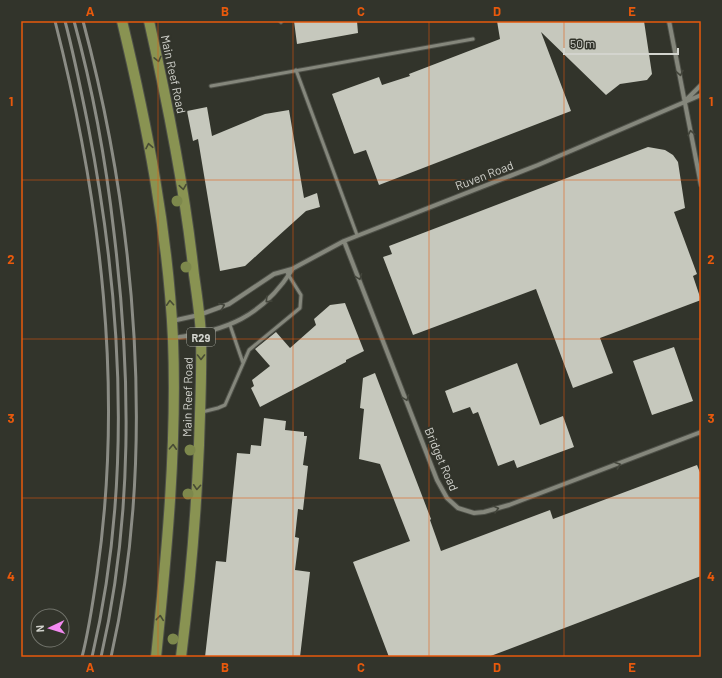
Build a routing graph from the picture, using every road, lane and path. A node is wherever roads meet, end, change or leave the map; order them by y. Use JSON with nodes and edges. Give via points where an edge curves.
{"nodes":[{"id":1,"x":122,"y":21,"type":"edge"},
{"id":2,"x":149,"y":21,"type":"edge"},
{"id":3,"x":669,"y":21,"type":"edge"},
{"id":4,"x":473,"y":39,"type":"dead end"},
{"id":5,"x":296,"y":70,"type":"junction"},
{"id":6,"x":701,"y":85,"type":"edge"},
{"id":7,"x":211,"y":86,"type":"dead end"},
{"id":8,"x":701,"y":95,"type":"edge"},
{"id":9,"x":685,"y":101,"type":"junction"},
{"id":10,"x":701,"y":185,"type":"edge"},
{"id":11,"x":357,"y":235,"type":"junction"},
{"id":12,"x":344,"y":241,"type":"junction"},
{"id":13,"x":287,"y":273,"type":"junction"},
{"id":14,"x":199,"y":315,"type":"junction"},
{"id":15,"x":172,"y":321,"type":"junction"},
{"id":16,"x":230,"y":325,"type":"junction"},
{"id":17,"x":201,"y":334,"type":"junction"},
{"id":18,"x":173,"y":338,"type":"junction"},
{"id":19,"x":243,"y":363,"type":"junction"},
{"id":20,"x":200,"y":412,"type":"junction"},
{"id":21,"x":701,"y":432,"type":"edge"},
{"id":22,"x":156,"y":657,"type":"edge"},
{"id":23,"x":181,"y":657,"type":"edge"}],
"edges":[{"from":15,"to":1,"type":"main road","name":"Main Reef Road","number":"R29","one_way":true,"via":[[157,188]]},
{"from":2,"to":14,"type":"main road","name":"Main Reef Road","number":"R29","one_way":true,"via":[[182,181]]},
{"from":3,"to":9,"type":"street","one_way":true},
{"from":4,"to":5,"type":"lane"},
{"from":5,"to":7,"type":"lane"},
{"from":5,"to":11,"type":"lane"},
{"from":6,"to":9,"type":"street","name":"Ruven Road"},
{"from":8,"to":9,"type":"street","name":"Ruven Road"},
{"from":10,"to":9,"type":"street","one_way":true},
{"from":9,"to":11,"type":"street","name":"Ruven Road","via":[[538,165]]},
{"from":11,"to":12,"type":"street","name":"Ruven Road"},
{"from":12,"to":13,"type":"street","name":"Ruven Road"},
{"from":12,"to":21,"type":"street","name":"Bridget Road","one_way":true,"via":[[437,480],[447,498],[458,508],[474,513],[509,505]]},
{"from":14,"to":13,"type":"street","one_way":true,"via":[[229,304],[274,274]]},
{"from":13,"to":16,"type":"street","name":"Ruven Road","one_way":true,"via":[[280,287],[261,308]]},
{"from":13,"to":19,"type":"lane","via":[[301,295],[300,308],[252,347]]},
{"from":14,"to":15,"type":"street"},
{"from":14,"to":17,"type":"main road","name":"Main Reef Road","number":"R29"},
{"from":15,"to":18,"type":"main road","name":"Main Reef Road","number":"R29"},
{"from":16,"to":17,"type":"street","name":"Ruven Road"},
{"from":16,"to":19,"type":"lane"},
{"from":17,"to":18,"type":"street","name":"Ruven Road"},
{"from":17,"to":20,"type":"main road","name":"Main Reef Road","number":"R29","one_way":true},
{"from":22,"to":18,"type":"main road","name":"Main Reef Road","number":"R29","one_way":true,"via":[[166,561],[173,436]]},
{"from":19,"to":20,"type":"lane","via":[[225,405]]},
{"from":20,"to":23,"type":"main road","name":"Main Reef Road","number":"R29","one_way":true,"via":[[191,565]]}]}
